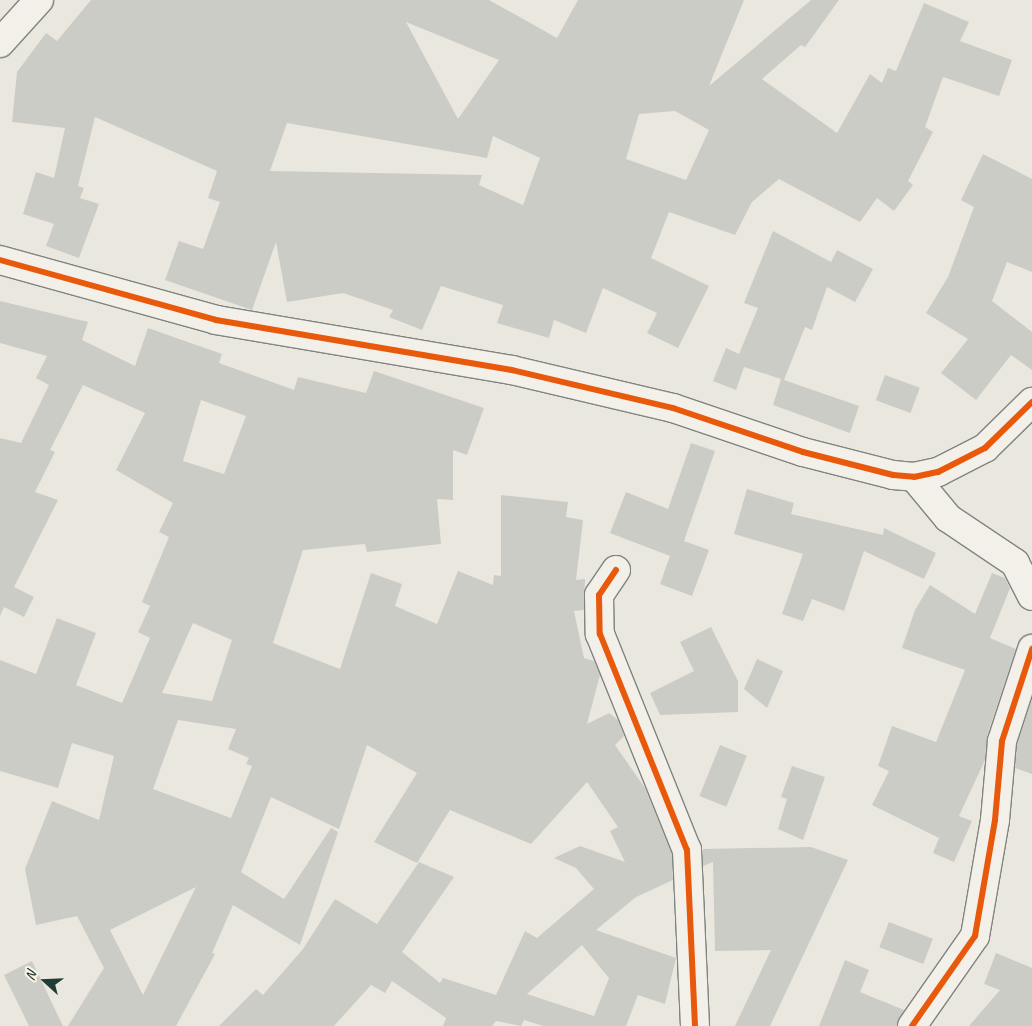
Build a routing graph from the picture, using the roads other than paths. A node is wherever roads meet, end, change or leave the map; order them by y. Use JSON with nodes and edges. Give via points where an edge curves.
{"nodes":[{"id":1,"x":39,"y":0,"type":"edge"},
{"id":2,"x":0,"y":43,"type":"edge"},
{"id":3,"x":0,"y":260,"type":"edge"},
{"id":4,"x":1032,"y":402,"type":"edge"},
{"id":5,"x":914,"y":477,"type":"junction"},
{"id":6,"x":616,"y":570,"type":"dead end"},
{"id":7,"x":1032,"y":596,"type":"edge"},
{"id":8,"x":1032,"y":649,"type":"edge"},
{"id":9,"x":695,"y":1026,"type":"edge"},
{"id":10,"x":912,"y":1026,"type":"edge"}],
"edges":[{"from":1,"to":2,"type":"street"},
{"from":3,"to":5,"type":"street","via":[[104,293],[216,320],[531,374],[673,408],[803,452]]},
{"from":4,"to":5,"type":"street","via":[[985,448],[938,472]]},
{"from":5,"to":7,"type":"street","via":[[948,518],[1015,563]]},
{"from":6,"to":9,"type":"street","via":[[599,594],[600,634],[687,850]]},
{"from":8,"to":10,"type":"street","via":[[1002,741],[994,829],[975,936]]}]}
